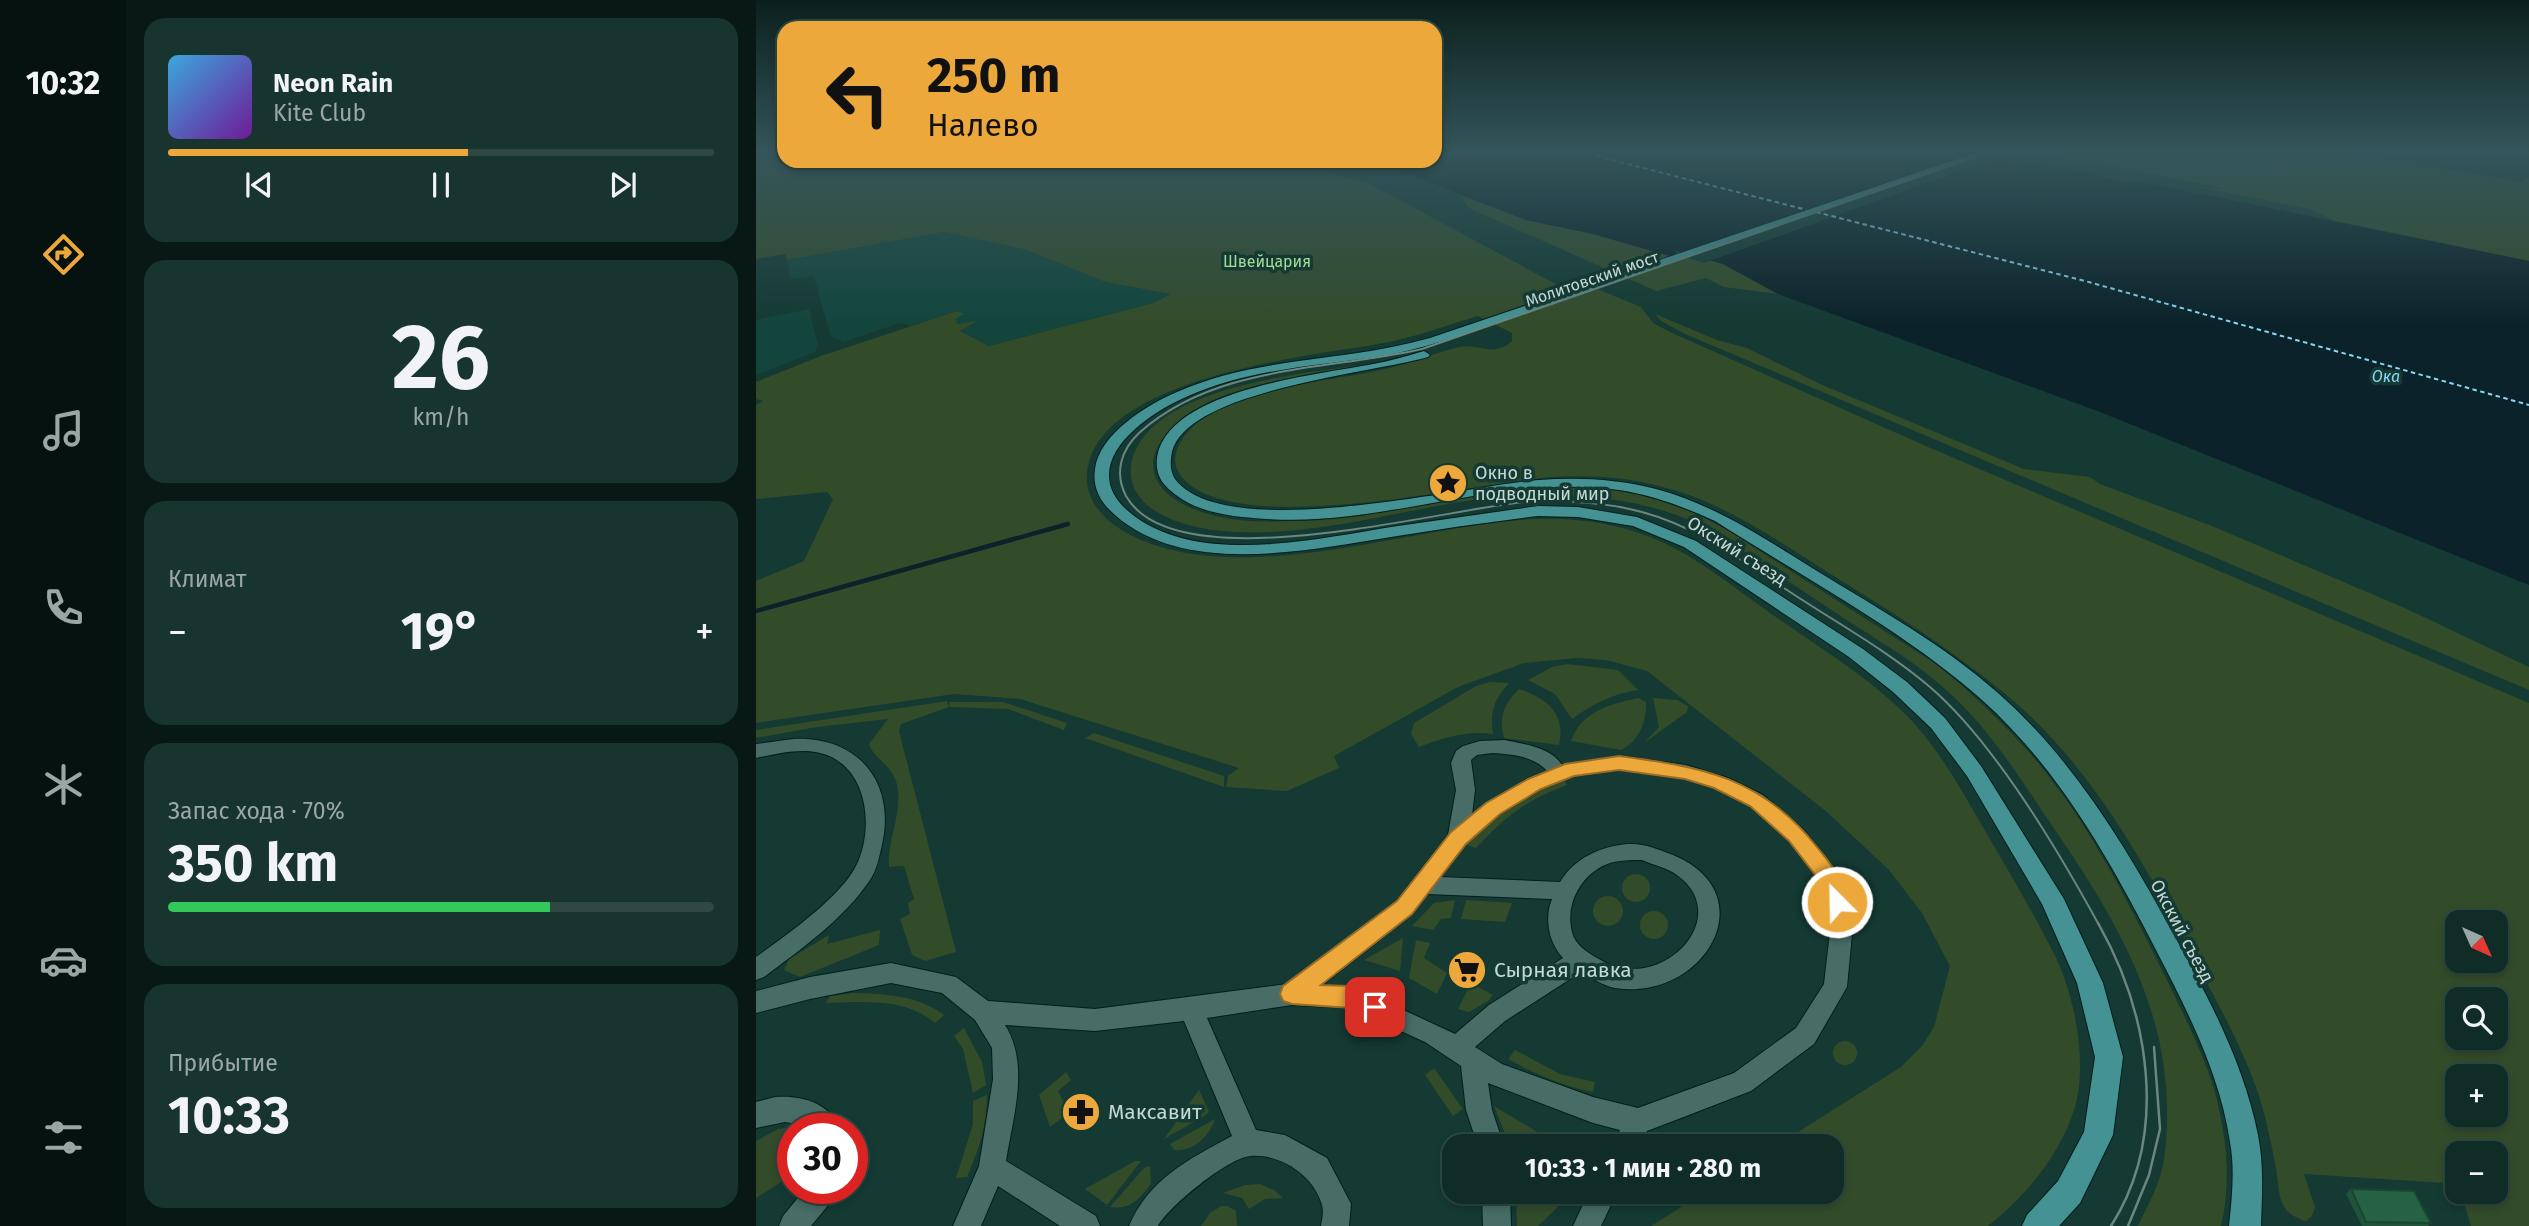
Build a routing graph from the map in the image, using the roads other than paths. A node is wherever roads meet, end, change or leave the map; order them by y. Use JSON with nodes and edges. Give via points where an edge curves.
{"nodes":[{"id":1,"x":1823,"y":209,"type":"edge"},
{"id":2,"x":1833,"y":209,"type":"edge"},
{"id":3,"x":1467,"y":335,"type":"junction"},
{"id":4,"x":756,"y":751,"type":"edge"},
{"id":5,"x":1557,"y":773,"type":"junction"},
{"id":6,"x":1458,"y":838,"type":"junction"},
{"id":7,"x":1422,"y":885,"type":"junction"},
{"id":8,"x":1564,"y":891,"type":"junction"},
{"id":9,"x":1580,"y":960,"type":"junction"},
{"id":10,"x":758,"y":966,"type":"edge"},
{"id":11,"x":1292,"y":994,"type":"junction"},
{"id":12,"x":756,"y":1002,"type":"edge"},
{"id":13,"x":1191,"y":1009,"type":"junction"},
{"id":14,"x":983,"y":1012,"type":"junction"},
{"id":15,"x":1464,"y":1054,"type":"junction"},
{"id":16,"x":807,"y":1113,"type":"edge"},
{"id":17,"x":756,"y":1115,"type":"edge"},
{"id":18,"x":1638,"y":1121,"type":"junction"},
{"id":19,"x":1487,"y":1134,"type":"edge"},
{"id":20,"x":1632,"y":1134,"type":"edge"},
{"id":21,"x":1248,"y":1142,"type":"junction"},
{"id":22,"x":992,"y":1167,"type":"junction"},
{"id":23,"x":811,"y":1204,"type":"edge"},
{"id":24,"x":1496,"y":1204,"type":"edge"},
{"id":25,"x":1598,"y":1204,"type":"edge"},
{"id":26,"x":793,"y":1226,"type":"edge"},
{"id":27,"x":967,"y":1226,"type":"edge"},
{"id":28,"x":1086,"y":1226,"type":"edge"},
{"id":29,"x":1143,"y":1226,"type":"edge"},
{"id":30,"x":1335,"y":1226,"type":"edge"},
{"id":31,"x":1497,"y":1226,"type":"edge"},
{"id":32,"x":1587,"y":1226,"type":"edge"},
{"id":33,"x":2038,"y":1226,"type":"edge"},
{"id":34,"x":2245,"y":1226,"type":"edge"}],
"edges":[{"from":1,"to":3,"type":"main road","name":"Молитовский мост"},
{"from":2,"to":3,"type":"main road","name":"Молитовский мост"},
{"from":3,"to":33,"type":"main road","name":"Окский съезд","via":[[1257,371],[1182,394],[1138,419],[1111,443],[1101,465],[1104,495],[1115,509],[1154,533],[1254,550],[1538,511],[1637,522],[1690,544],[1900,687],[1938,723],[1974,771],[2052,900],[2090,983],[2109,1057],[2098,1135],[2069,1192]]},
{"from":3,"to":34,"type":"main road","name":"Окский съезд","via":[[1394,363],[1262,389],[1223,402],[1198,415],[1174,436],[1163,464],[1166,477],[1200,503],[1264,515],[1553,483],[1611,485],[1655,493],[1720,518],[1952,664],[2030,735],[2065,776],[2102,829],[2203,1016],[2232,1089],[2245,1142]]},
{"from":4,"to":10,"type":"street","via":[[809,745],[842,755],[863,774],[877,814],[865,870],[834,907]]},
{"from":5,"to":6,"type":"street","via":[[1493,809]]},
{"from":5,"to":6,"type":"street","via":[[1550,761],[1534,753],[1509,747],[1473,750],[1463,757],[1461,766],[1465,783]]},
{"from":5,"to":18,"type":"street","via":[[1619,763],[1686,772],[1756,800],[1797,835],[1832,881],[1842,923],[1835,987],[1805,1036],[1742,1082]]},
{"from":6,"to":7,"type":"street"},
{"from":7,"to":8,"type":"street"},
{"from":7,"to":11,"type":"street","via":[[1405,908]]},
{"from":8,"to":9,"type":"street","via":[[1558,913],[1561,935]]},
{"from":8,"to":9,"type":"street","via":[[1577,873],[1596,860],[1644,852],[1667,857],[1687,869],[1702,886],[1709,907],[1709,927],[1700,947],[1684,964],[1663,975],[1638,981],[1613,978]]},
{"from":9,"to":15,"type":"street","via":[[1496,1013]]},
{"from":11,"to":13,"type":"street"},
{"from":11,"to":15,"type":"street","via":[[1352,997],[1434,1034]]},
{"from":12,"to":14,"type":"street","via":[[891,973],[948,984]]},
{"from":13,"to":14,"type":"street","via":[[1095,1020]]},
{"from":13,"to":21,"type":"street"},
{"from":14,"to":22,"type":"street","via":[[1004,1045],[1006,1079]]},
{"from":15,"to":18,"type":"street","via":[[1494,1073]]},
{"from":15,"to":19,"type":"street"},
{"from":16,"to":17,"type":"street","via":[[768,1110]]},
{"from":18,"to":20,"type":"street"},
{"from":21,"to":29,"type":"street","via":[[1193,1171],[1154,1206]]},
{"from":21,"to":30,"type":"street","via":[[1285,1148],[1317,1168],[1337,1204]]},
{"from":22,"to":27,"type":"street"},
{"from":22,"to":28,"type":"street"},
{"from":23,"to":26,"type":"street"},
{"from":24,"to":31,"type":"street"},
{"from":25,"to":32,"type":"street"}]}
